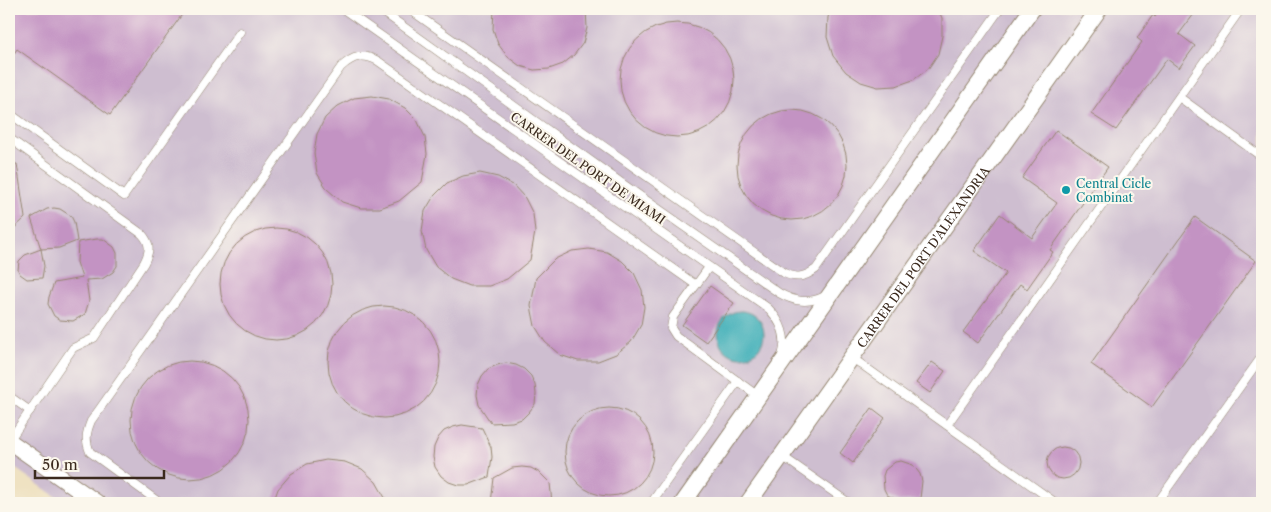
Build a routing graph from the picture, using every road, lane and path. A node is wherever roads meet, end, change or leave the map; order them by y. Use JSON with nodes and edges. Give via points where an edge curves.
{"nodes":[{"id":1,"x":343,"y":9,"type":"edge"},
{"id":2,"x":379,"y":9,"type":"edge"},
{"id":3,"x":409,"y":9,"type":"edge"},
{"id":4,"x":1000,"y":9,"type":"edge"},
{"id":5,"x":1032,"y":9,"type":"edge"},
{"id":6,"x":1098,"y":9,"type":"edge"},
{"id":7,"x":1241,"y":9,"type":"edge"},
{"id":8,"x":240,"y":32,"type":"dead end"},
{"id":9,"x":1179,"y":97,"type":"junction"},
{"id":10,"x":9,"y":112,"type":"edge"},
{"id":11,"x":9,"y":138,"type":"edge"},
{"id":12,"x":1262,"y":156,"type":"edge"},
{"id":13,"x":709,"y":267,"type":"junction"},
{"id":14,"x":696,"y":285,"type":"junction"},
{"id":15,"x":836,"y":287,"type":"junction"},
{"id":16,"x":1262,"y":356,"type":"edge"},
{"id":17,"x":851,"y":357,"type":"junction"},
{"id":18,"x":780,"y":366,"type":"junction"},
{"id":19,"x":738,"y":381,"type":"junction"},
{"id":20,"x":9,"y":396,"type":"edge"},
{"id":21,"x":758,"y":396,"type":"junction"},
{"id":22,"x":30,"y":411,"type":"junction"},
{"id":23,"x":947,"y":425,"type":"junction"},
{"id":24,"x":9,"y":441,"type":"edge"},
{"id":25,"x":782,"y":456,"type":"junction"},
{"id":26,"x":97,"y":503,"type":"edge"},
{"id":27,"x":160,"y":503,"type":"edge"},
{"id":28,"x":651,"y":503,"type":"edge"},
{"id":29,"x":683,"y":503,"type":"edge"},
{"id":30,"x":748,"y":503,"type":"edge"},
{"id":31,"x":849,"y":503,"type":"edge"},
{"id":32,"x":1056,"y":503,"type":"edge"},
{"id":33,"x":1157,"y":503,"type":"edge"}],
"edges":[{"from":1,"to":13,"type":"lane","name":"CARRER DEL PORT DE MIAMI"},
{"from":2,"to":15,"type":"lane","name":"CARRER DEL PORT DE MIAMI","via":[[779,293],[807,302],[825,296]]},
{"from":3,"to":4,"type":"lane","via":[[784,274],[800,277],[816,269]]},
{"from":5,"to":15,"type":"street"},
{"from":6,"to":17,"type":"street","name":"CARRER DEL PORT D'ALEXANDRIA"},
{"from":7,"to":9,"type":"lane"},
{"from":8,"to":10,"type":"lane","via":[[124,196]]},
{"from":9,"to":12,"type":"lane"},
{"from":9,"to":23,"type":"lane"},
{"from":11,"to":22,"type":"lane","via":[[142,234],[150,247],[144,263],[94,338],[73,348]]},
{"from":13,"to":14,"type":"lane"},
{"from":13,"to":18,"type":"lane","name":"CARRER DEL PORT DE MIAMI","via":[[777,317],[784,339]]},
{"from":14,"to":19,"type":"lane","via":[[673,317],[671,328]]},
{"from":14,"to":27,"type":"lane","via":[[378,61],[369,56],[349,59],[91,421],[86,443],[90,452]]},
{"from":15,"to":18,"type":"street"},
{"from":16,"to":33,"type":"lane"},
{"from":17,"to":23,"type":"lane"},
{"from":17,"to":25,"type":"street","name":"CARRER DEL PORT D'ALEXANDRIA"},
{"from":18,"to":21,"type":"street"},
{"from":19,"to":21,"type":"lane"},
{"from":19,"to":28,"type":"lane"},
{"from":20,"to":22,"type":"lane"},
{"from":21,"to":29,"type":"street"},
{"from":22,"to":24,"type":"lane"},
{"from":23,"to":32,"type":"lane"},
{"from":24,"to":26,"type":"street"},
{"from":25,"to":30,"type":"street","name":"CARRER DEL PORT D'ALEXANDRIA"},
{"from":25,"to":31,"type":"lane"}]}
